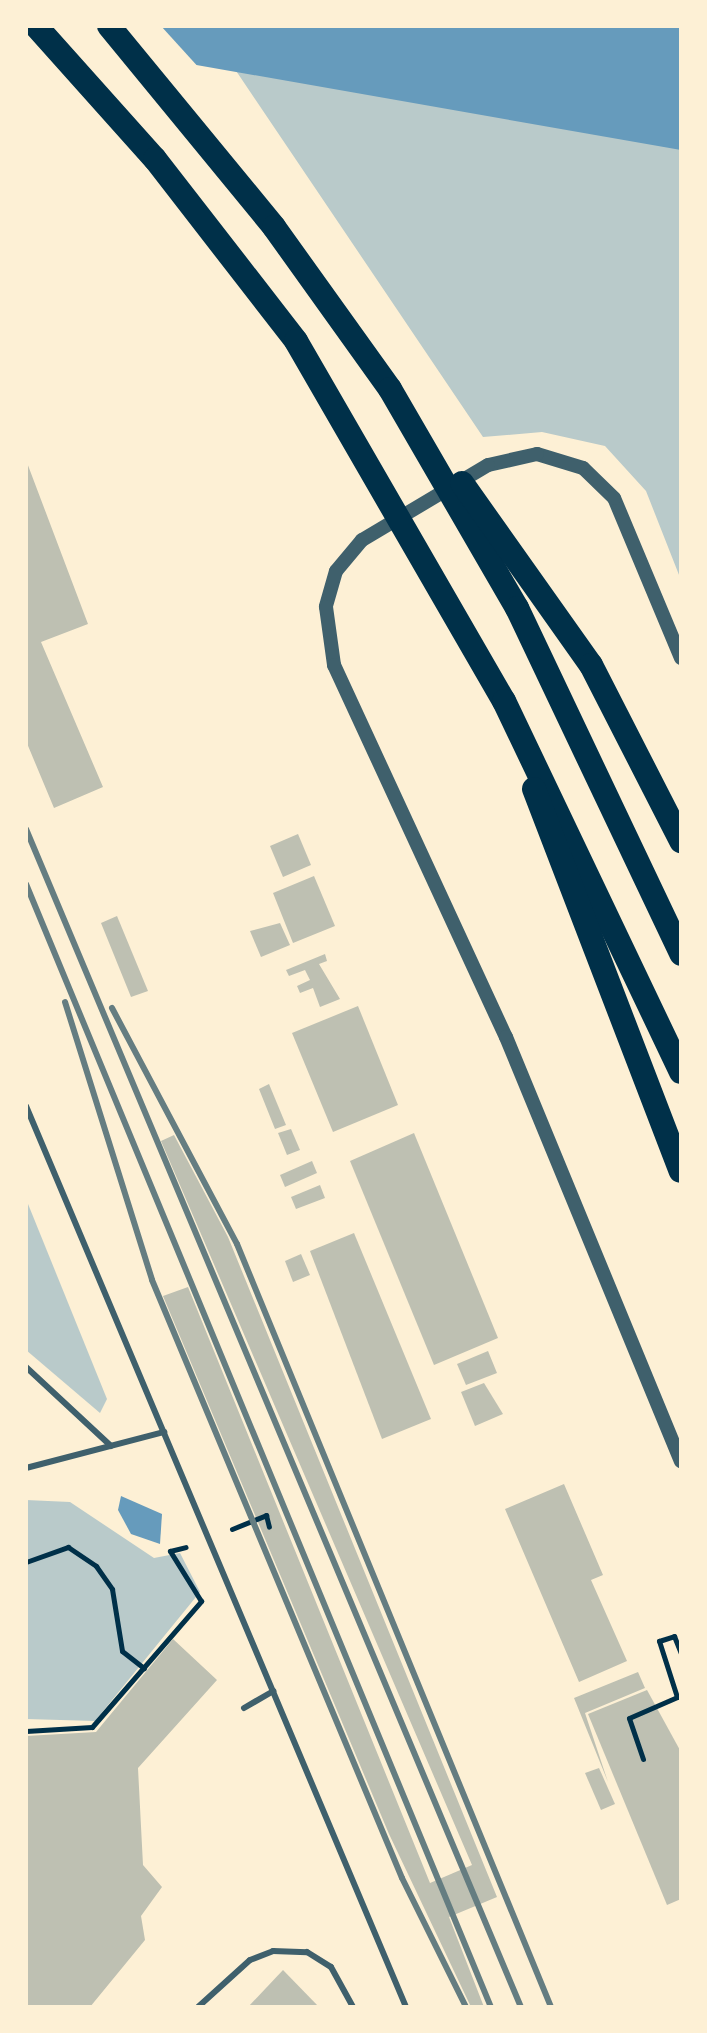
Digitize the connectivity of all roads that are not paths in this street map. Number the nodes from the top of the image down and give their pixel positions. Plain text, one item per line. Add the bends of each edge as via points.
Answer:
1 (36, 26) edge
2 (109, 26) edge
3 (390, 389) junction
4 (681, 658) edge
5 (504, 701) junction
6 (681, 841) edge
7 (681, 954) edge
8 (681, 1072) edge
9 (26, 1106) edge
10 (681, 1171) edge
11 (26, 1367) edge
12 (164, 1432) junction
13 (111, 1446) junction
14 (681, 1461) edge
15 (26, 1468) edge
16 (273, 1691) junction
17 (244, 1708) dead end
18 (198, 2007) edge
19 (353, 2007) edge
20 (406, 2007) edge

1 - 5 highway via 155,159 296,341
2 - 3 highway via 274,227
3 - 6 highway via 531,572 591,665
3 - 7 highway via 517,608
4 - 14 street via 614,498 583,468 537,454 488,465 362,540 336,571 326,607 334,665 506,1037
5 - 8 highway
5 - 10 highway
9 - 12 lane
11 - 13 lane
12 - 13 lane
12 - 16 lane
13 - 15 lane
16 - 17 lane
16 - 20 lane
18 - 19 lane via 250,1960 273,1951 307,1952 331,1967

